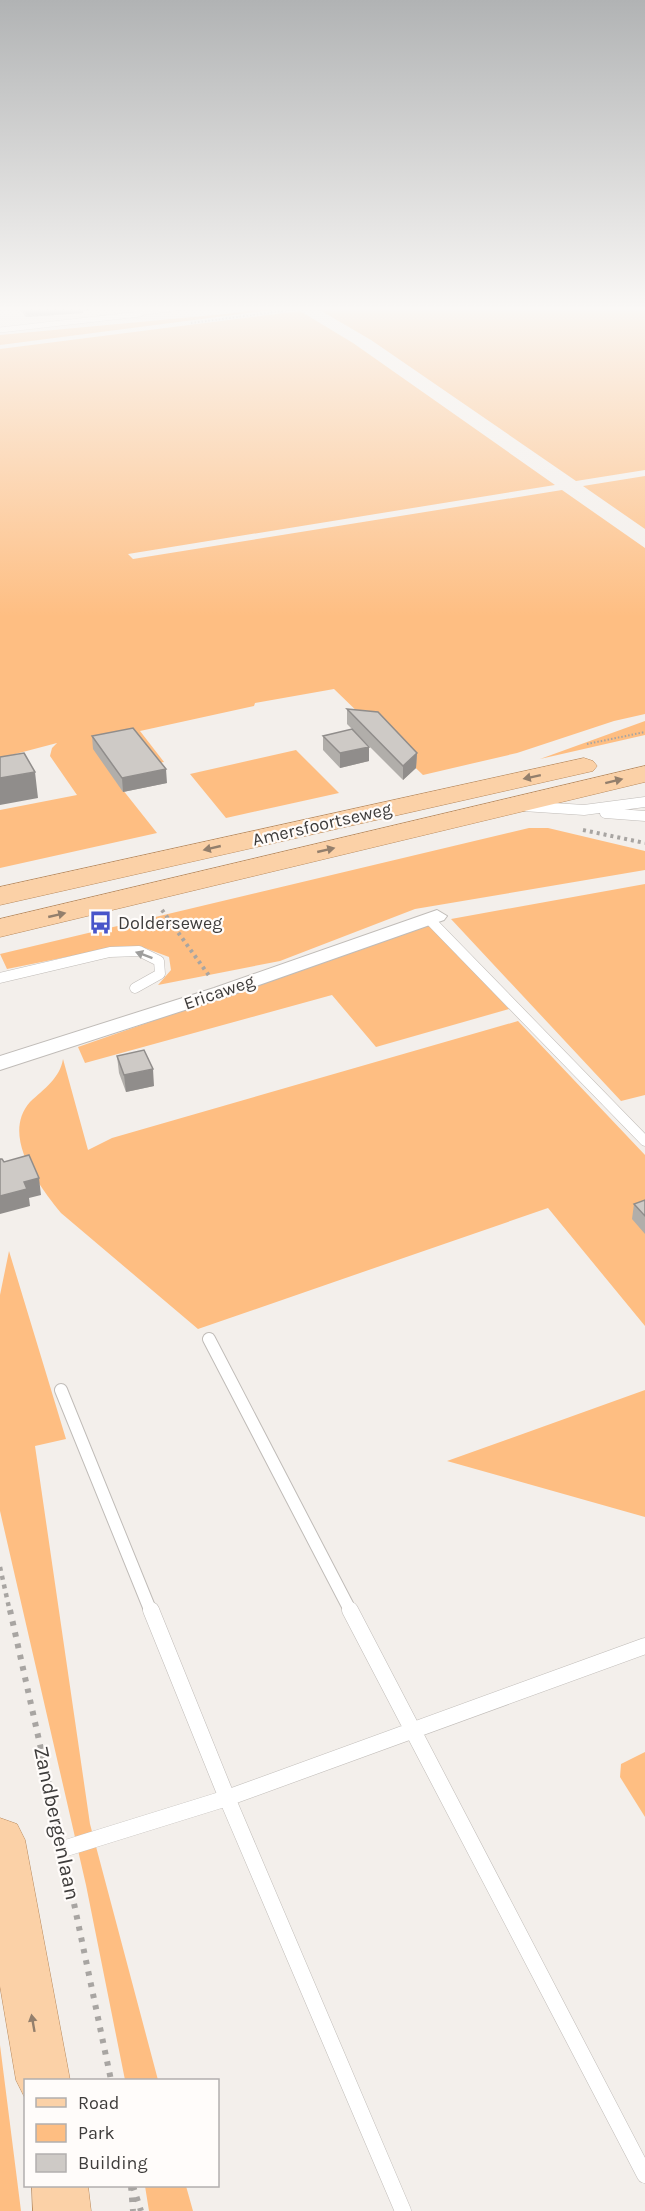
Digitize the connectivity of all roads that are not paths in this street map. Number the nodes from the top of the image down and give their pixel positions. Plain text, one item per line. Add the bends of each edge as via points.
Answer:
1 (645, 753) edge
2 (645, 774) edge
3 (645, 802) edge
4 (516, 805) junction
5 (590, 812) junction
6 (645, 816) edge
7 (0, 896) edge
8 (433, 918) joint
9 (0, 928) edge
10 (0, 978) edge
11 (135, 988) dead end
12 (0, 1063) edge
13 (645, 1141) edge
14 (209, 1339) dead end
15 (61, 1390) dead end
16 (645, 1646) edge
17 (414, 1731) junction
18 (226, 1798) junction
19 (0, 1840) edge
20 (63, 1849) road end
21 (43, 2079) edge
22 (645, 2175) edge
23 (60, 2187) edge
24 (62, 2211) edge
25 (403, 2211) edge

1 -> 7 main road, Amersfoortseweg
4 -> 2 main road, Amersfoortseweg
3 - 5 lane, Amersfoortseweg
4 - 5 lane, Amersfoortseweg
9 -> 4 main road, Amersfoortseweg
5 - 6 lane, Amersfoortseweg
8 - 12 street, Ericaweg
8 - 13 lane
11 -> 10 lane via 160,974 159,961 139,951 110,952
14 - 17 lane
15 - 18 lane
16 - 17 lane
17 - 18 lane
17 - 22 lane
18 - 20 lane
18 - 25 lane
21 -> 19 main road
23 - 24 main road

